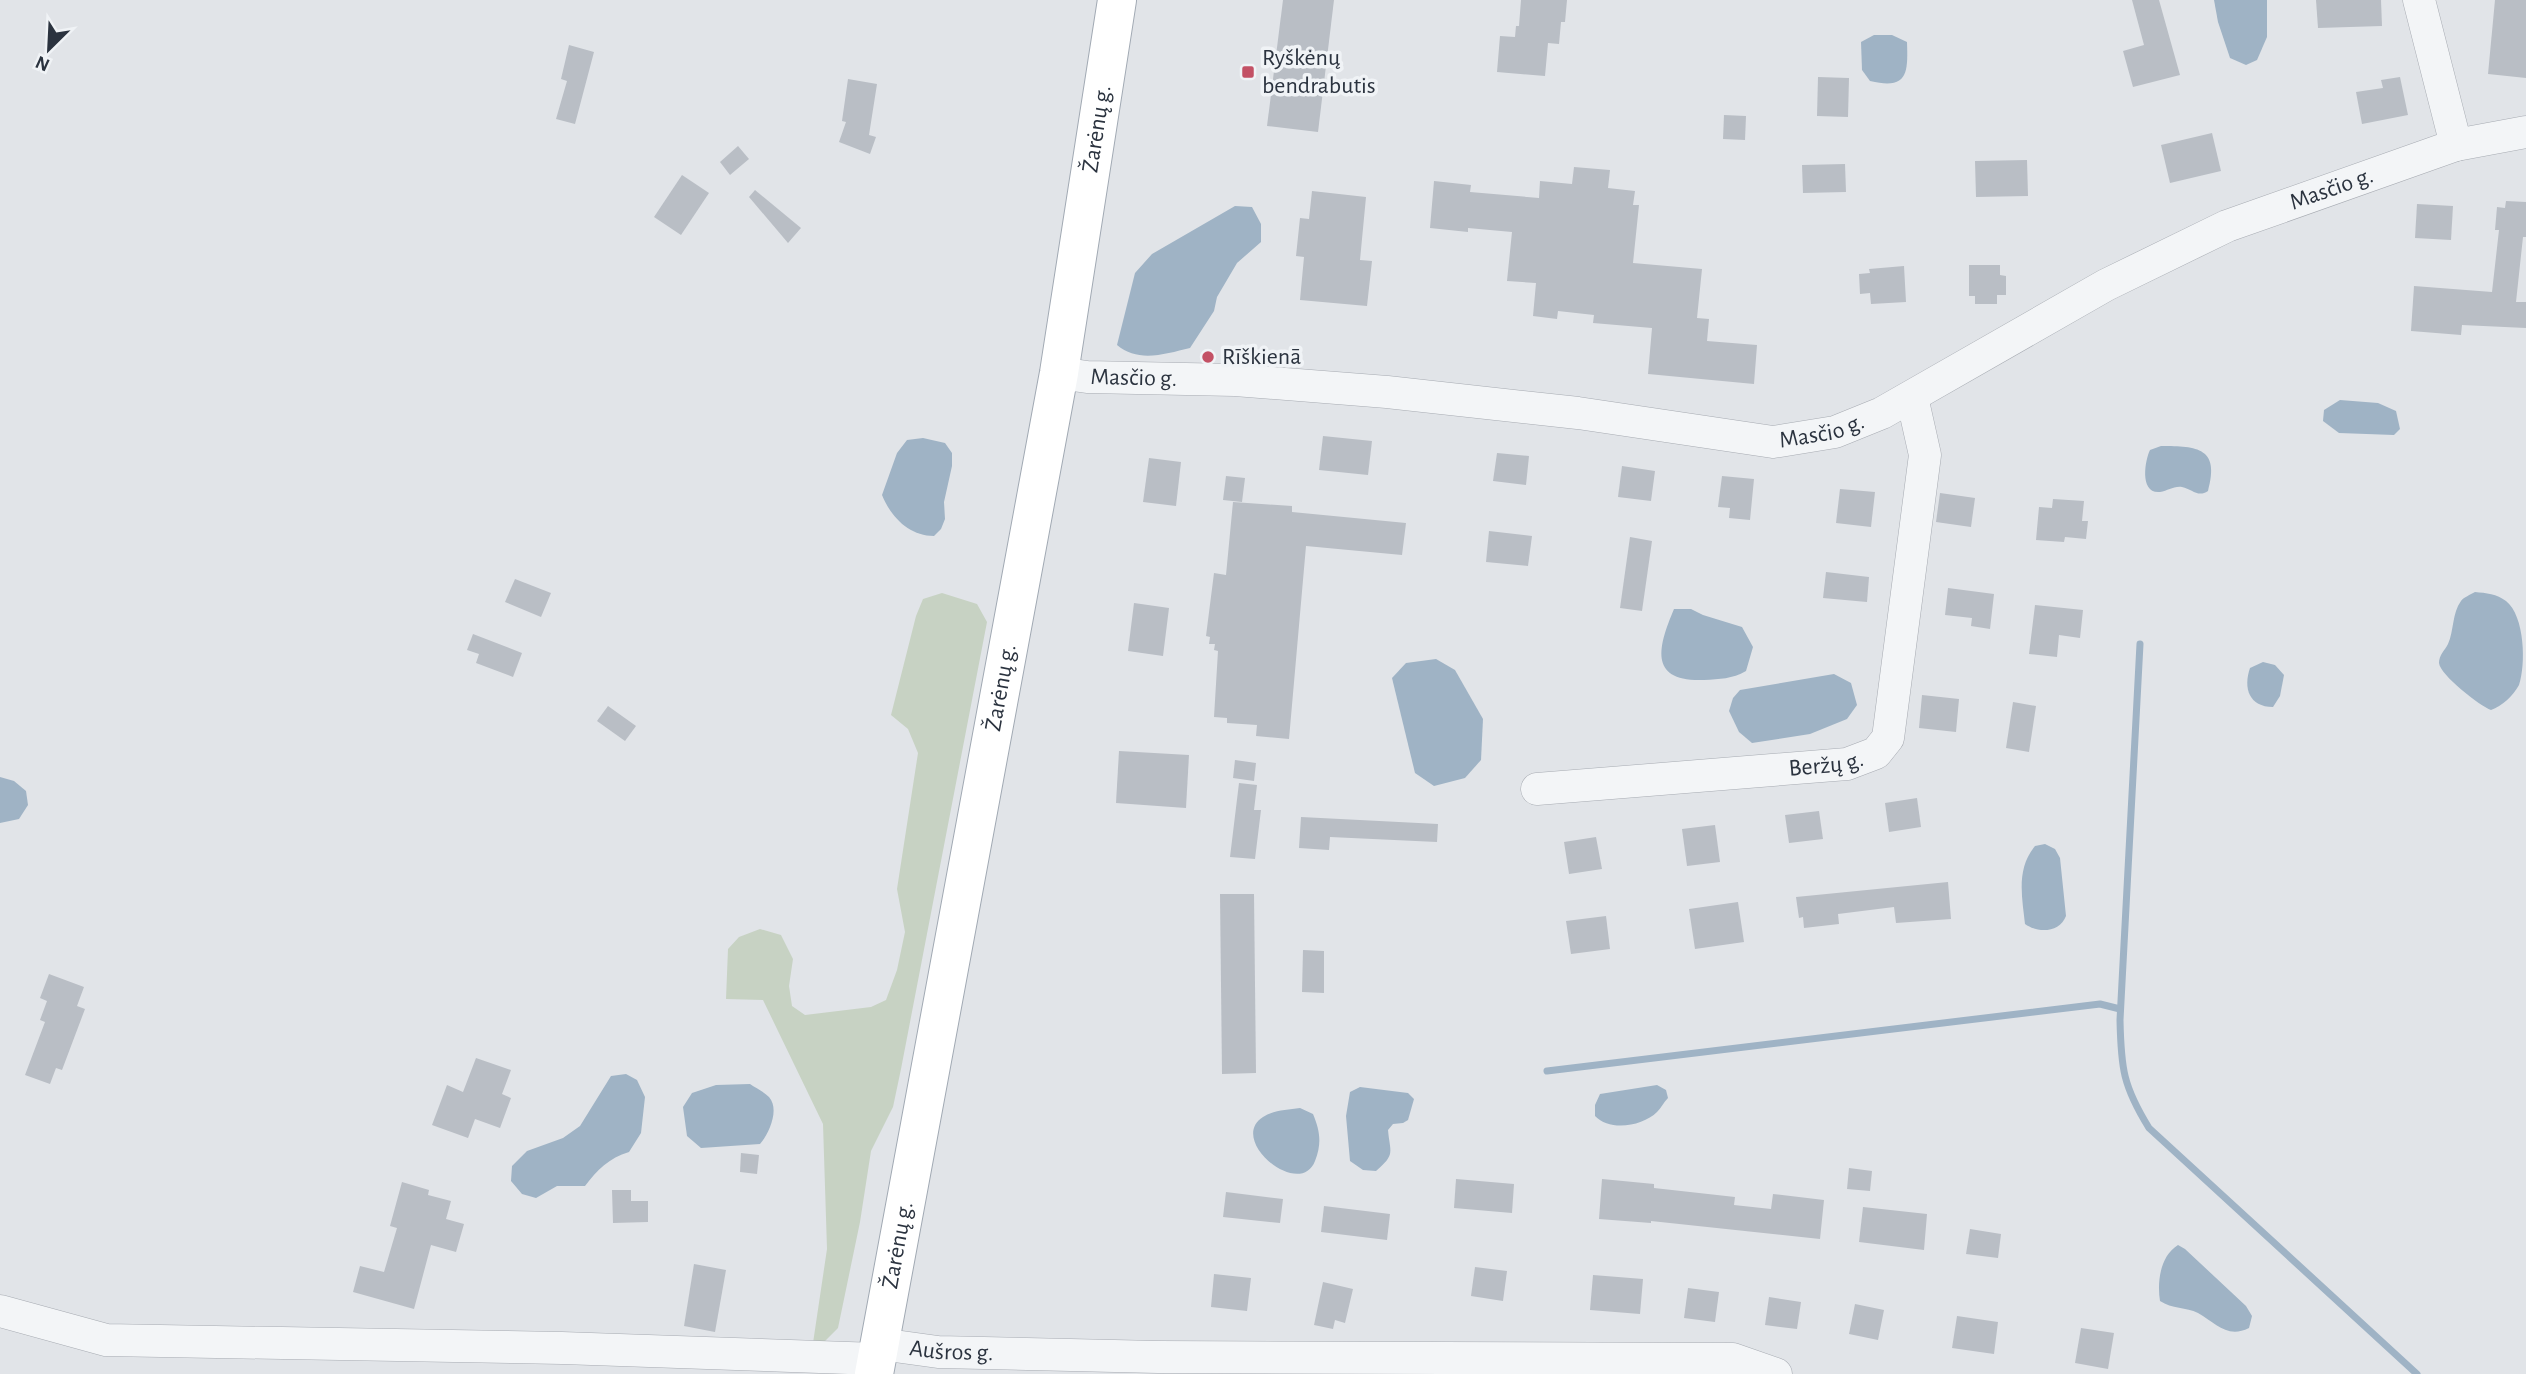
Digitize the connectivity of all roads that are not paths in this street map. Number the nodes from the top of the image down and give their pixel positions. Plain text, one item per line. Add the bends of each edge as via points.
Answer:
1 (1117, 0) edge
2 (2419, 0) edge
3 (2526, 132) edge
4 (2456, 145) junction
5 (1059, 373) junction
6 (1912, 397) junction
7 (1537, 789) dead end
8 (0, 1311) edge
9 (877, 1359) edge
10 (1167, 1366) edge
11 (1776, 1374) edge

1 - 5 main road, Žarėnų g.
2 - 4 street
3 - 4 street, Masčio g.
4 - 6 street, Masčio g. via 2227,226 2106,285
5 - 6 street, Masčio g. via 1387,392 1773,442 1835,432
5 - 9 main road, Žarėnų g.
6 - 7 street, Beržų g. via 1925,455 1888,738 1877,753 1847,764
8 - 9 street, Aušros g. via 106,1340
9 - 10 street, Aušros g. via 938,1352
10 - 11 street, Aušros g. via 1733,1359

